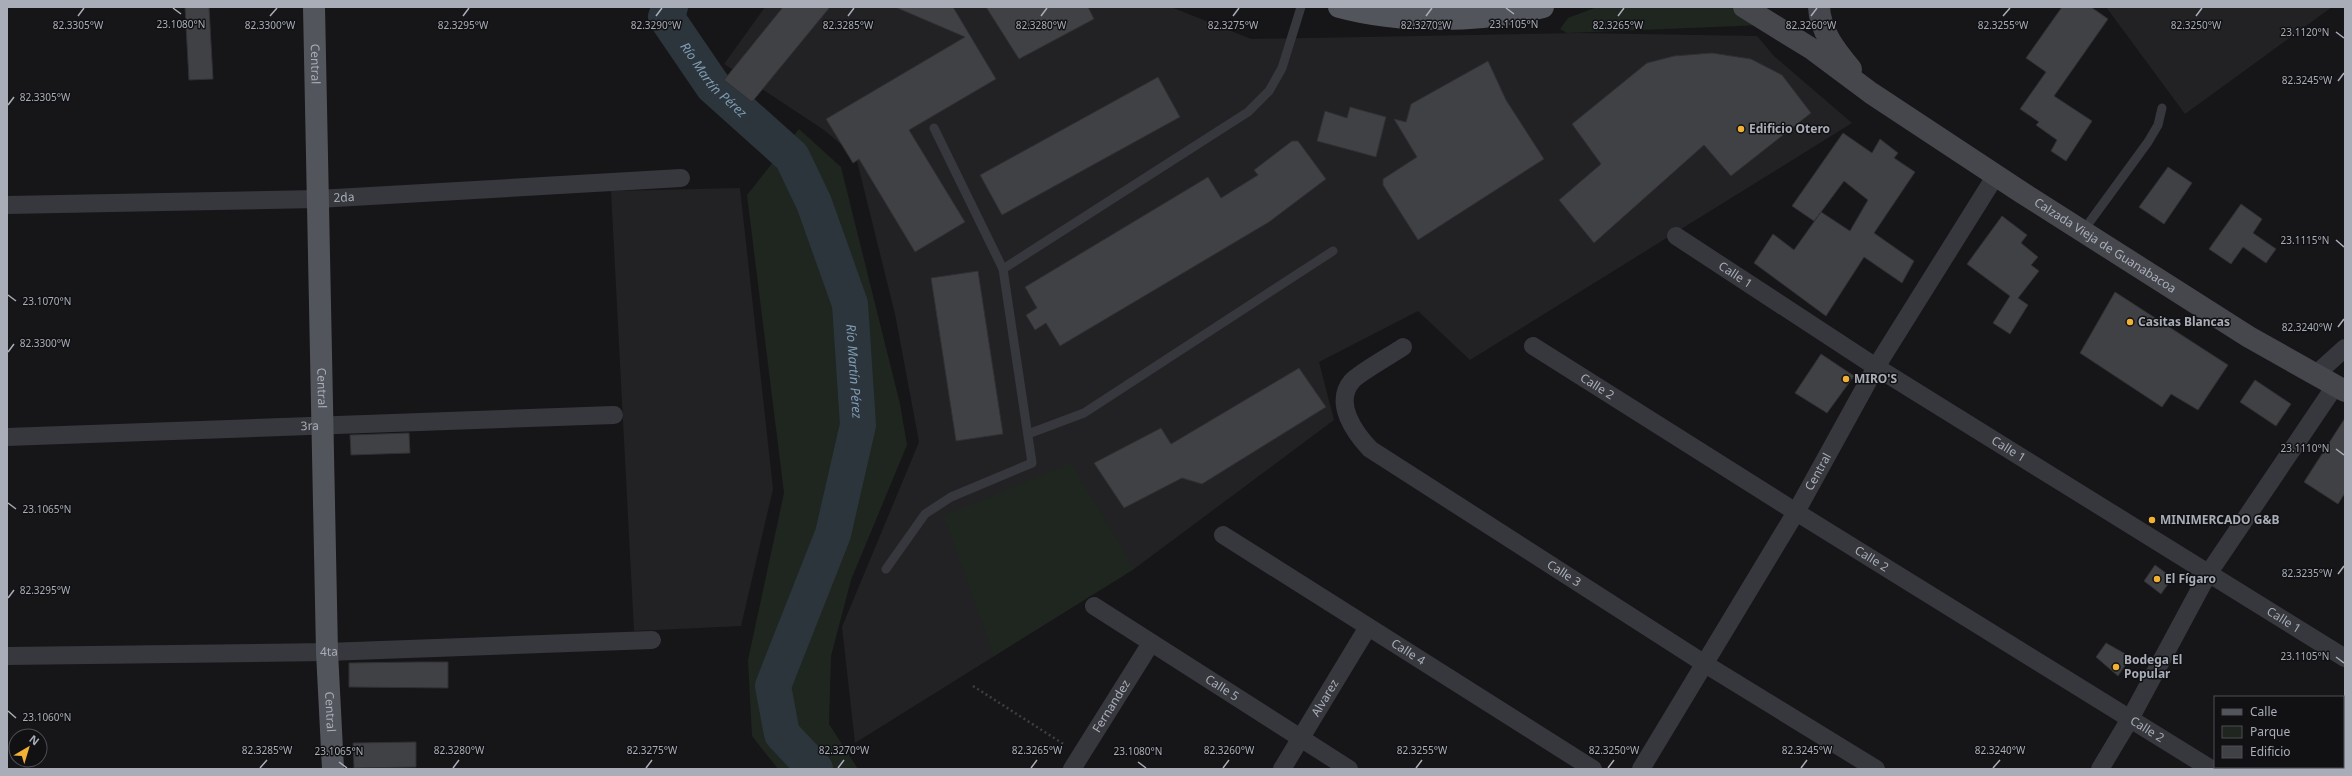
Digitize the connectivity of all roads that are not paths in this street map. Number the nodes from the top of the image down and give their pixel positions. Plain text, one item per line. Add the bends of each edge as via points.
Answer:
1 (314, 7) edge
2 (1302, 7) edge
3 (1339, 7) edge
4 (1544, 7) edge
5 (1744, 7) edge
6 (1819, 7) edge
7 (1871, 92) junction
8 (2162, 108) dead end
9 (934, 128) dead end
10 (1996, 175) junction
11 (680, 178) dead end
12 (318, 199) junction
13 (7, 205) edge
14 (2084, 231) junction
15 (1676, 236) dead end
16 (1333, 251) dead end
17 (1003, 270) junction
18 (1533, 346) dead end
19 (1404, 347) dead end
20 (2345, 348) edge
21 (1876, 366) junction
22 (2315, 375) junction
23 (2340, 389) edge
24 (614, 415) dead end
25 (324, 424) junction
26 (1028, 434) junction
27 (7, 437) edge
28 (1796, 512) junction
29 (1223, 535) dead end
30 (886, 569) dead end
31 (2208, 574) junction
32 (1094, 606) dead end
33 (1368, 627) junction
34 (652, 640) dead end
35 (1151, 643) junction
36 (327, 652) junction
37 (7, 656) edge
38 (2345, 658) edge
39 (1705, 664) junction
40 (2130, 719) junction
41 (1301, 739) junction
42 (1076, 762) edge
43 (333, 769) edge
44 (1282, 769) edge
45 (1349, 769) edge
46 (1593, 769) edge
47 (1641, 769) edge
48 (1876, 769) edge
49 (2100, 769) edge
50 (2211, 769) edge

1 - 12 main road, Central
2 - 17 lane via 1282,68 1269,91 1248,112
3 - 4 main road via 1388,15 1439,19 1514,14
5 - 7 main road via 1812,48
6 - 7 main road via 1820,18 1828,36 1845,62
7 - 10 main road, Calzada Vieja de Guanabacoa
8 - 14 lane via 2158,125 2148,142
9 - 17 lane
10 - 14 main road, Calzada Vieja de Guanabacoa
10 - 21 street, Central
11 - 12 street, 2da
12 - 13 street, 2da
12 - 25 main road, Central
14 - 22 main road, Calzada Vieja de Guanabacoa via 2249,337
15 - 21 street, Calle 1
16 - 26 lane via 1084,413
17 - 26 lane
18 - 28 street, Calle 2
19 - 39 street, Calle 3 via 1352,380 1347,392 1347,415 1356,434 1370,449
20 - 22 street
21 - 28 street, Central
21 - 31 street, Calle 1
22 - 23 main road, Calzada Vieja de Guanabacoa
23 - 31 street
24 - 25 street, 3ra
25 - 27 street, 3ra
25 - 36 main road, Central
26 - 30 lane via 1032,463 951,497 925,514
28 - 39 street, Central
28 - 40 street, Calle 2
29 - 33 street, Calle 4
31 - 38 street, Calle 1
31 - 40 street
32 - 35 street, Calle 5
33 - 41 street, Alvarez
33 - 46 street, Calle 4
34 - 36 street, 4ta
35 - 41 street, Calle 5
35 - 42 street, Fernandez
36 - 37 street, 4ta
36 - 43 main road, Central
39 - 47 street, Central
39 - 48 street, Calle 3
40 - 49 street
40 - 50 street, Calle 2
41 - 44 street, Alvarez
41 - 45 street, Calle 5

